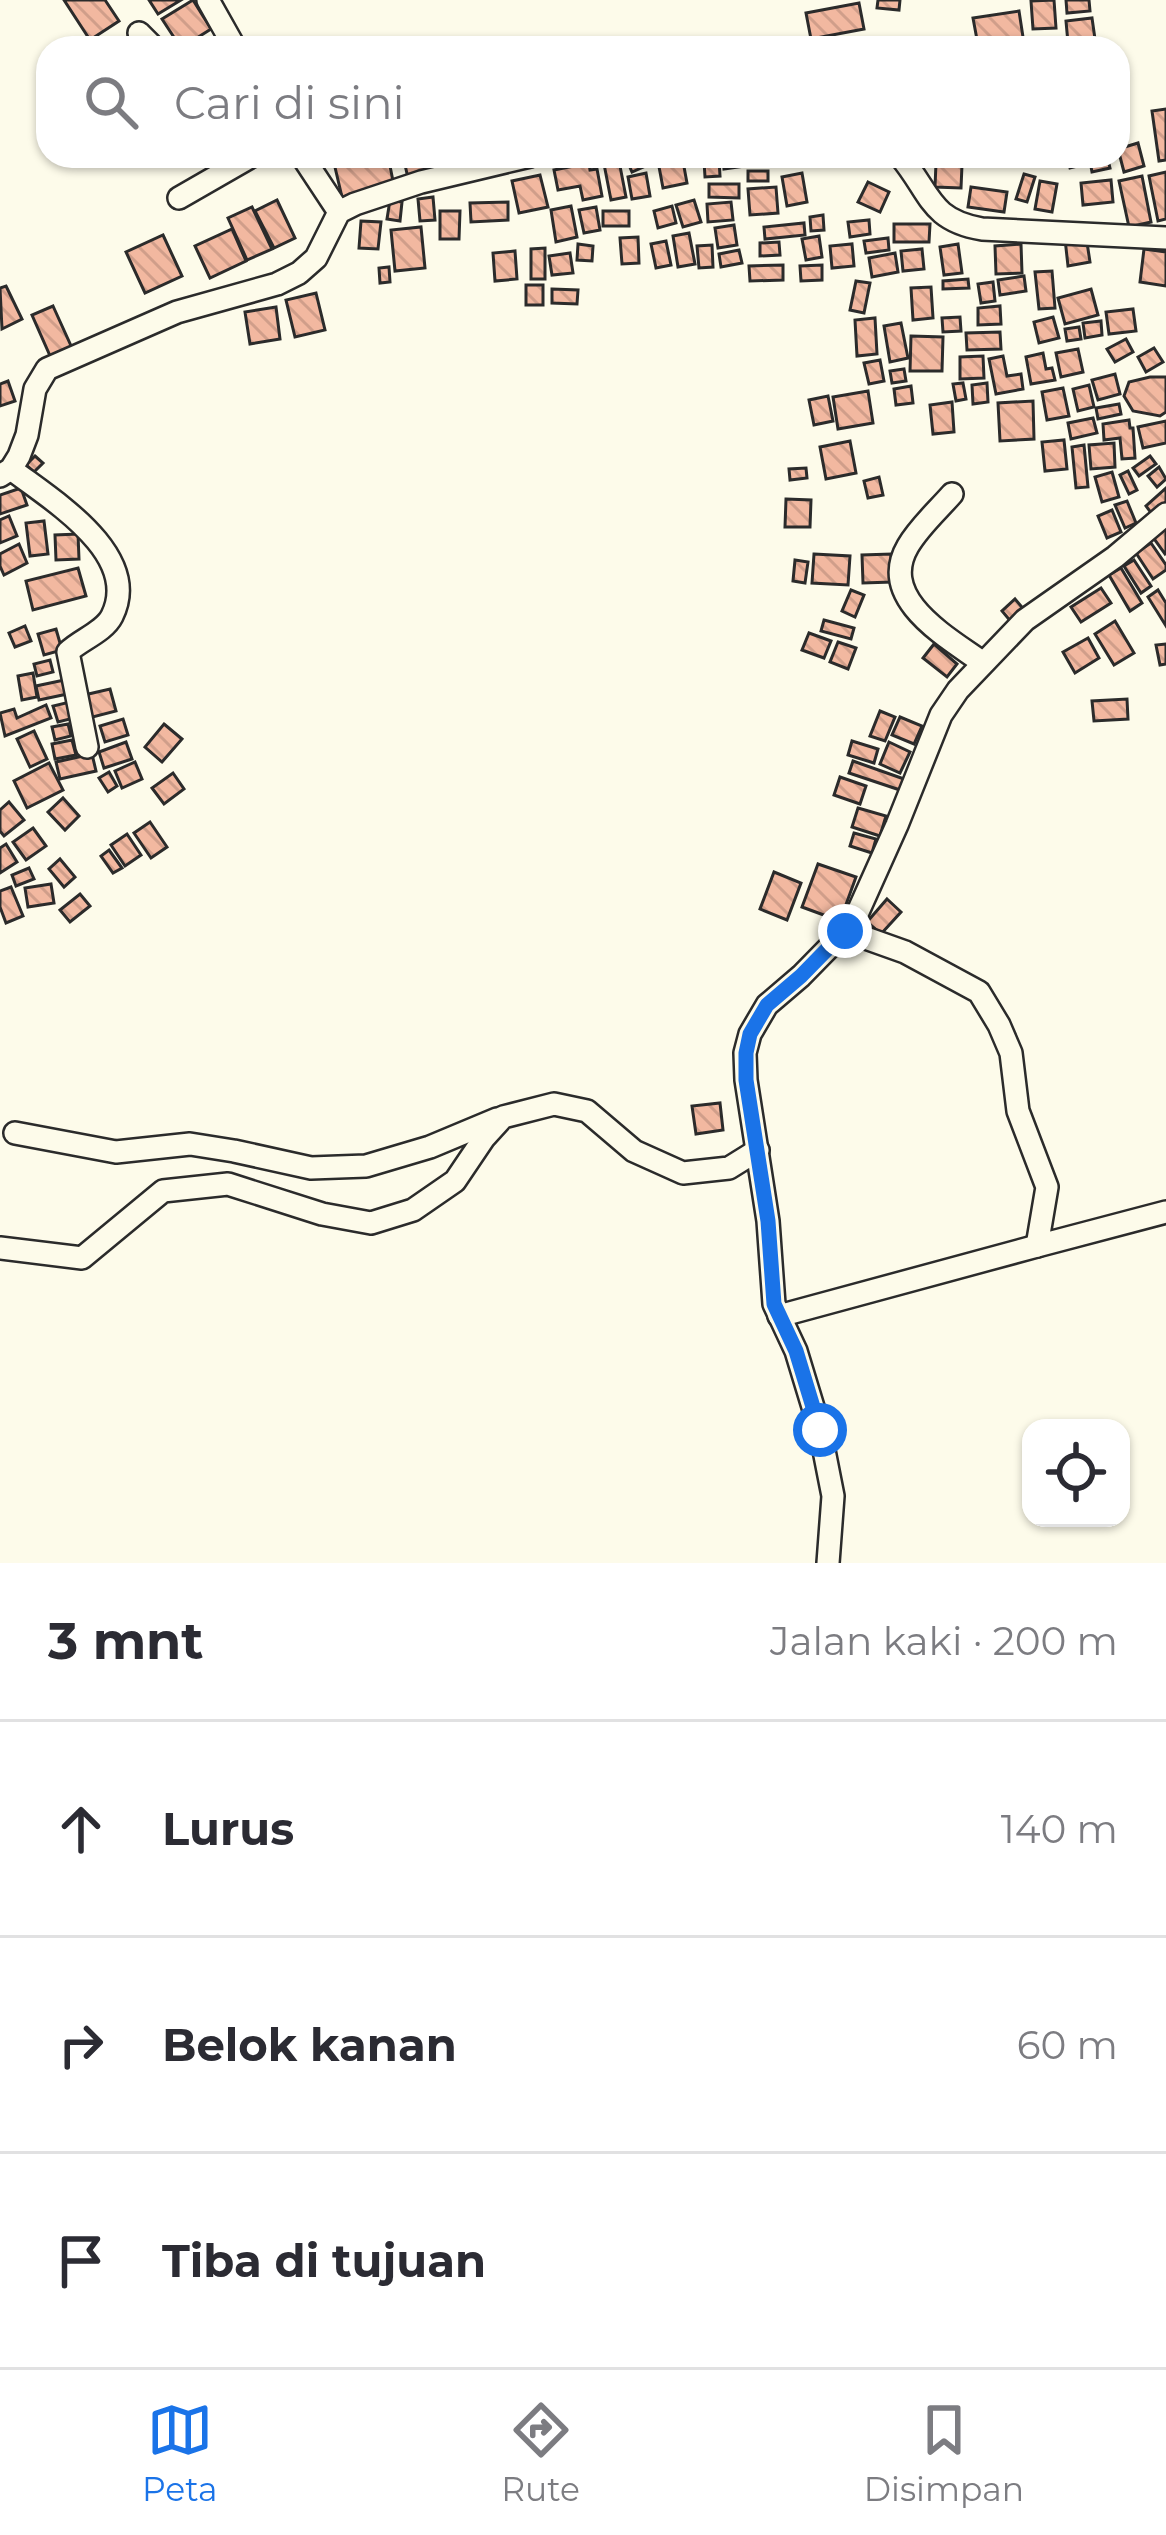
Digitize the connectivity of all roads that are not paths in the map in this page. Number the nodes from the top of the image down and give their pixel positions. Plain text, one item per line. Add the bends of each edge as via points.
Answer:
1 (208, 0) edge
2 (228, 36) edge
3 (231, 168) edge
4 (310, 168) edge
5 (480, 168) edge
6 (908, 168) edge
7 (179, 198) dead end
8 (339, 212) junction
9 (1166, 238) edge
10 (5, 472) edge
11 (952, 494) dead end
12 (1166, 514) edge
13 (983, 663) junction
14 (87, 746) dead end
15 (845, 931) junction
16 (503, 1117) junction
17 (15, 1133) dead end
18 (758, 1150) junction
19 (1166, 1212) edge
20 (1037, 1246) junction
21 (0, 1248) edge
22 (779, 1316) junction
23 (828, 1563) edge

1 - 2 street
3 - 7 street
4 - 8 street
5 - 8 street
6 - 9 street via 957,225
8 - 10 street via 299,273 177,312 47,369 27,435
10 - 14 street via 92,532 112,564 112,616 68,652
11 - 13 street via 907,548 899,583 925,620
12 - 13 street via 1025,620
13 - 15 street via 941,715
15 - 18 street via 767,1005 750,1034 746,1080
15 - 20 street via 980,992 1011,1053 1018,1111 1047,1187
16 - 17 street via 366,1166 311,1168 190,1144 116,1152
16 - 18 street via 554,1104 586,1111 634,1151 683,1174 729,1168
16 - 21 street via 455,1181 413,1210 371,1223 228,1184 163,1191 82,1258
18 - 22 street
19 - 20 street
20 - 22 street
22 - 23 street via 820,1430 833,1496

